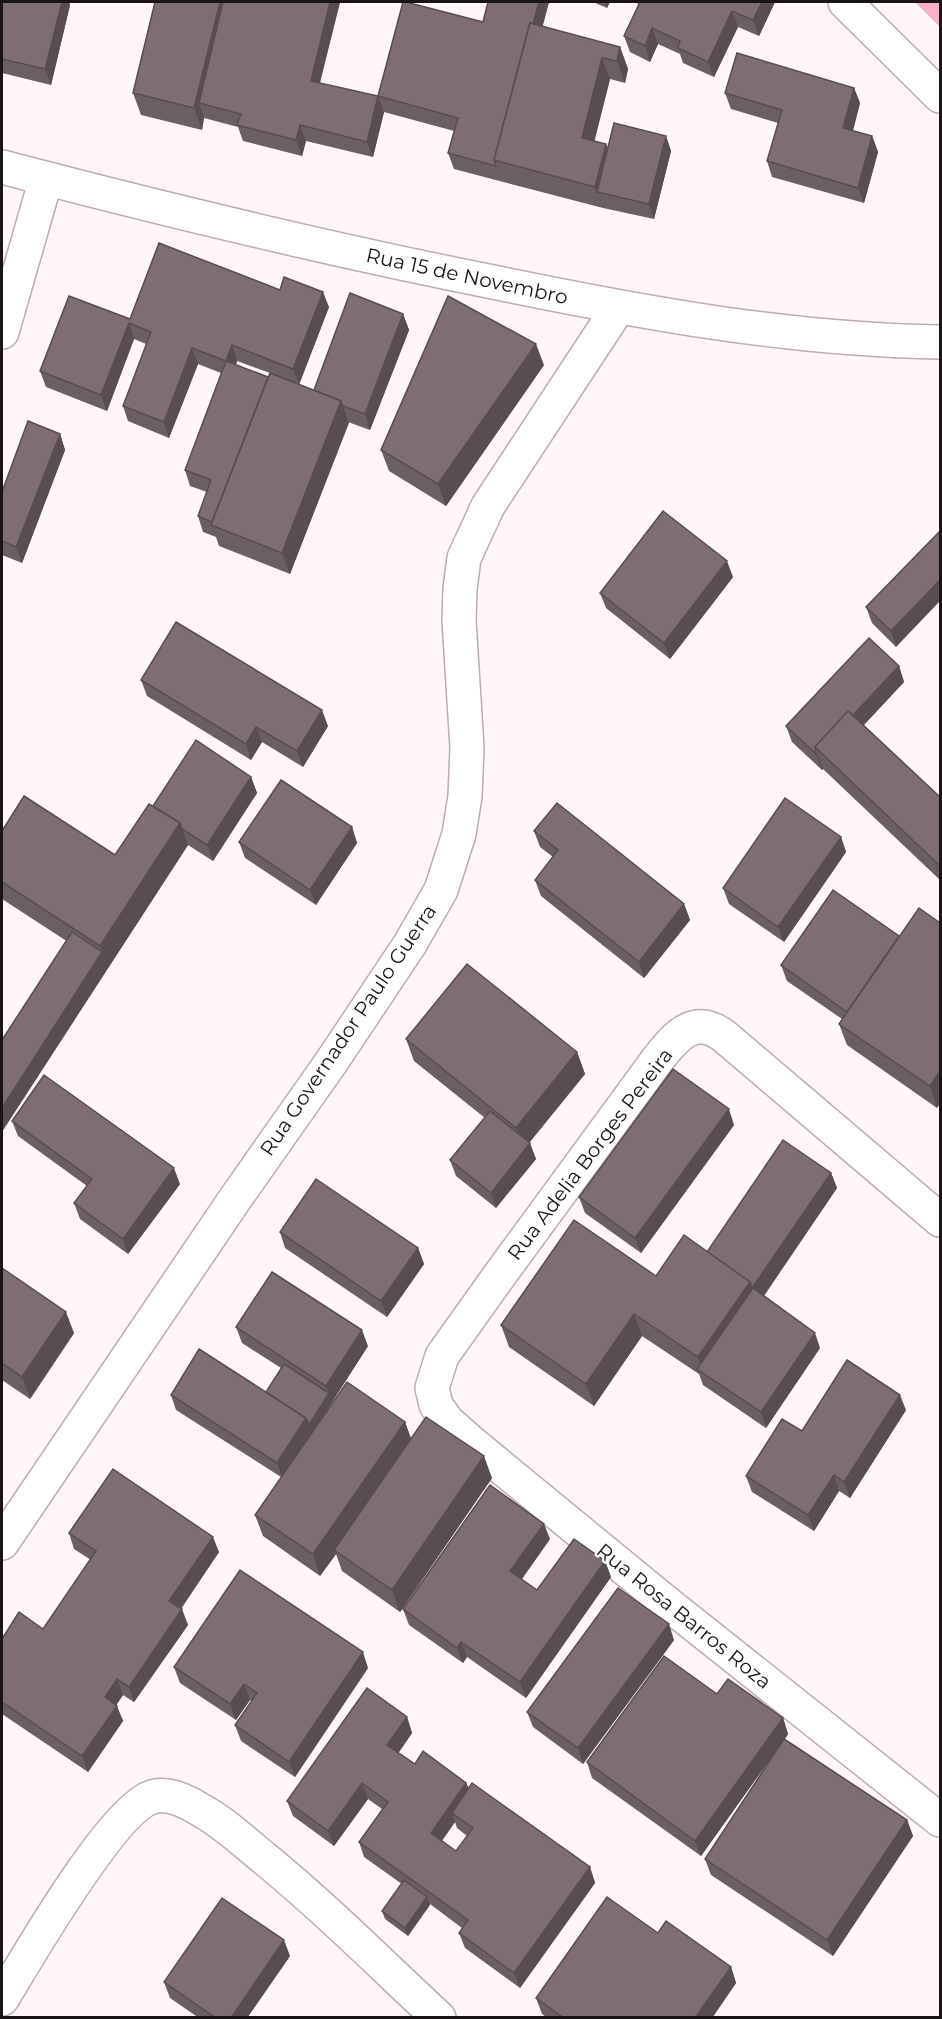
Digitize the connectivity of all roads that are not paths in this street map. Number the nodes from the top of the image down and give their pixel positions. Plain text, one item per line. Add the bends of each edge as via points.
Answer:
1 (845, 2) edge
2 (940, 96) edge
3 (2, 167) edge
4 (46, 178) junction
5 (618, 308) junction
6 (2, 332) edge
7 (940, 342) edge
8 (940, 1220) edge
9 (436, 1405) joint
10 (2, 1543) edge
11 (940, 1820) edge
12 (2, 1999) edge
13 (439, 2018) edge

1 - 2 street
3 - 4 street, Rua 15 de Novembro
4 - 5 street, Rua 15 de Novembro via 390,261
4 - 6 street
5 - 7 street, Rua 15 de Novembro via 750,328 885,341
5 - 10 street, Rua Governador Paulo Guerra via 488,506 464,558 459,620 467,748 465,796 459,834 441,890 332,1061
8 - 9 street, Rua Adelia Borges Pereira via 732,1042 716,1030 691,1028 658,1059 442,1356 432,1388
9 - 11 street, Rua Rosa Barros Roza via 473,1444
12 - 13 street via 83,1871 116,1827 137,1806 160,1795 199,1809 226,1827 288,1878

